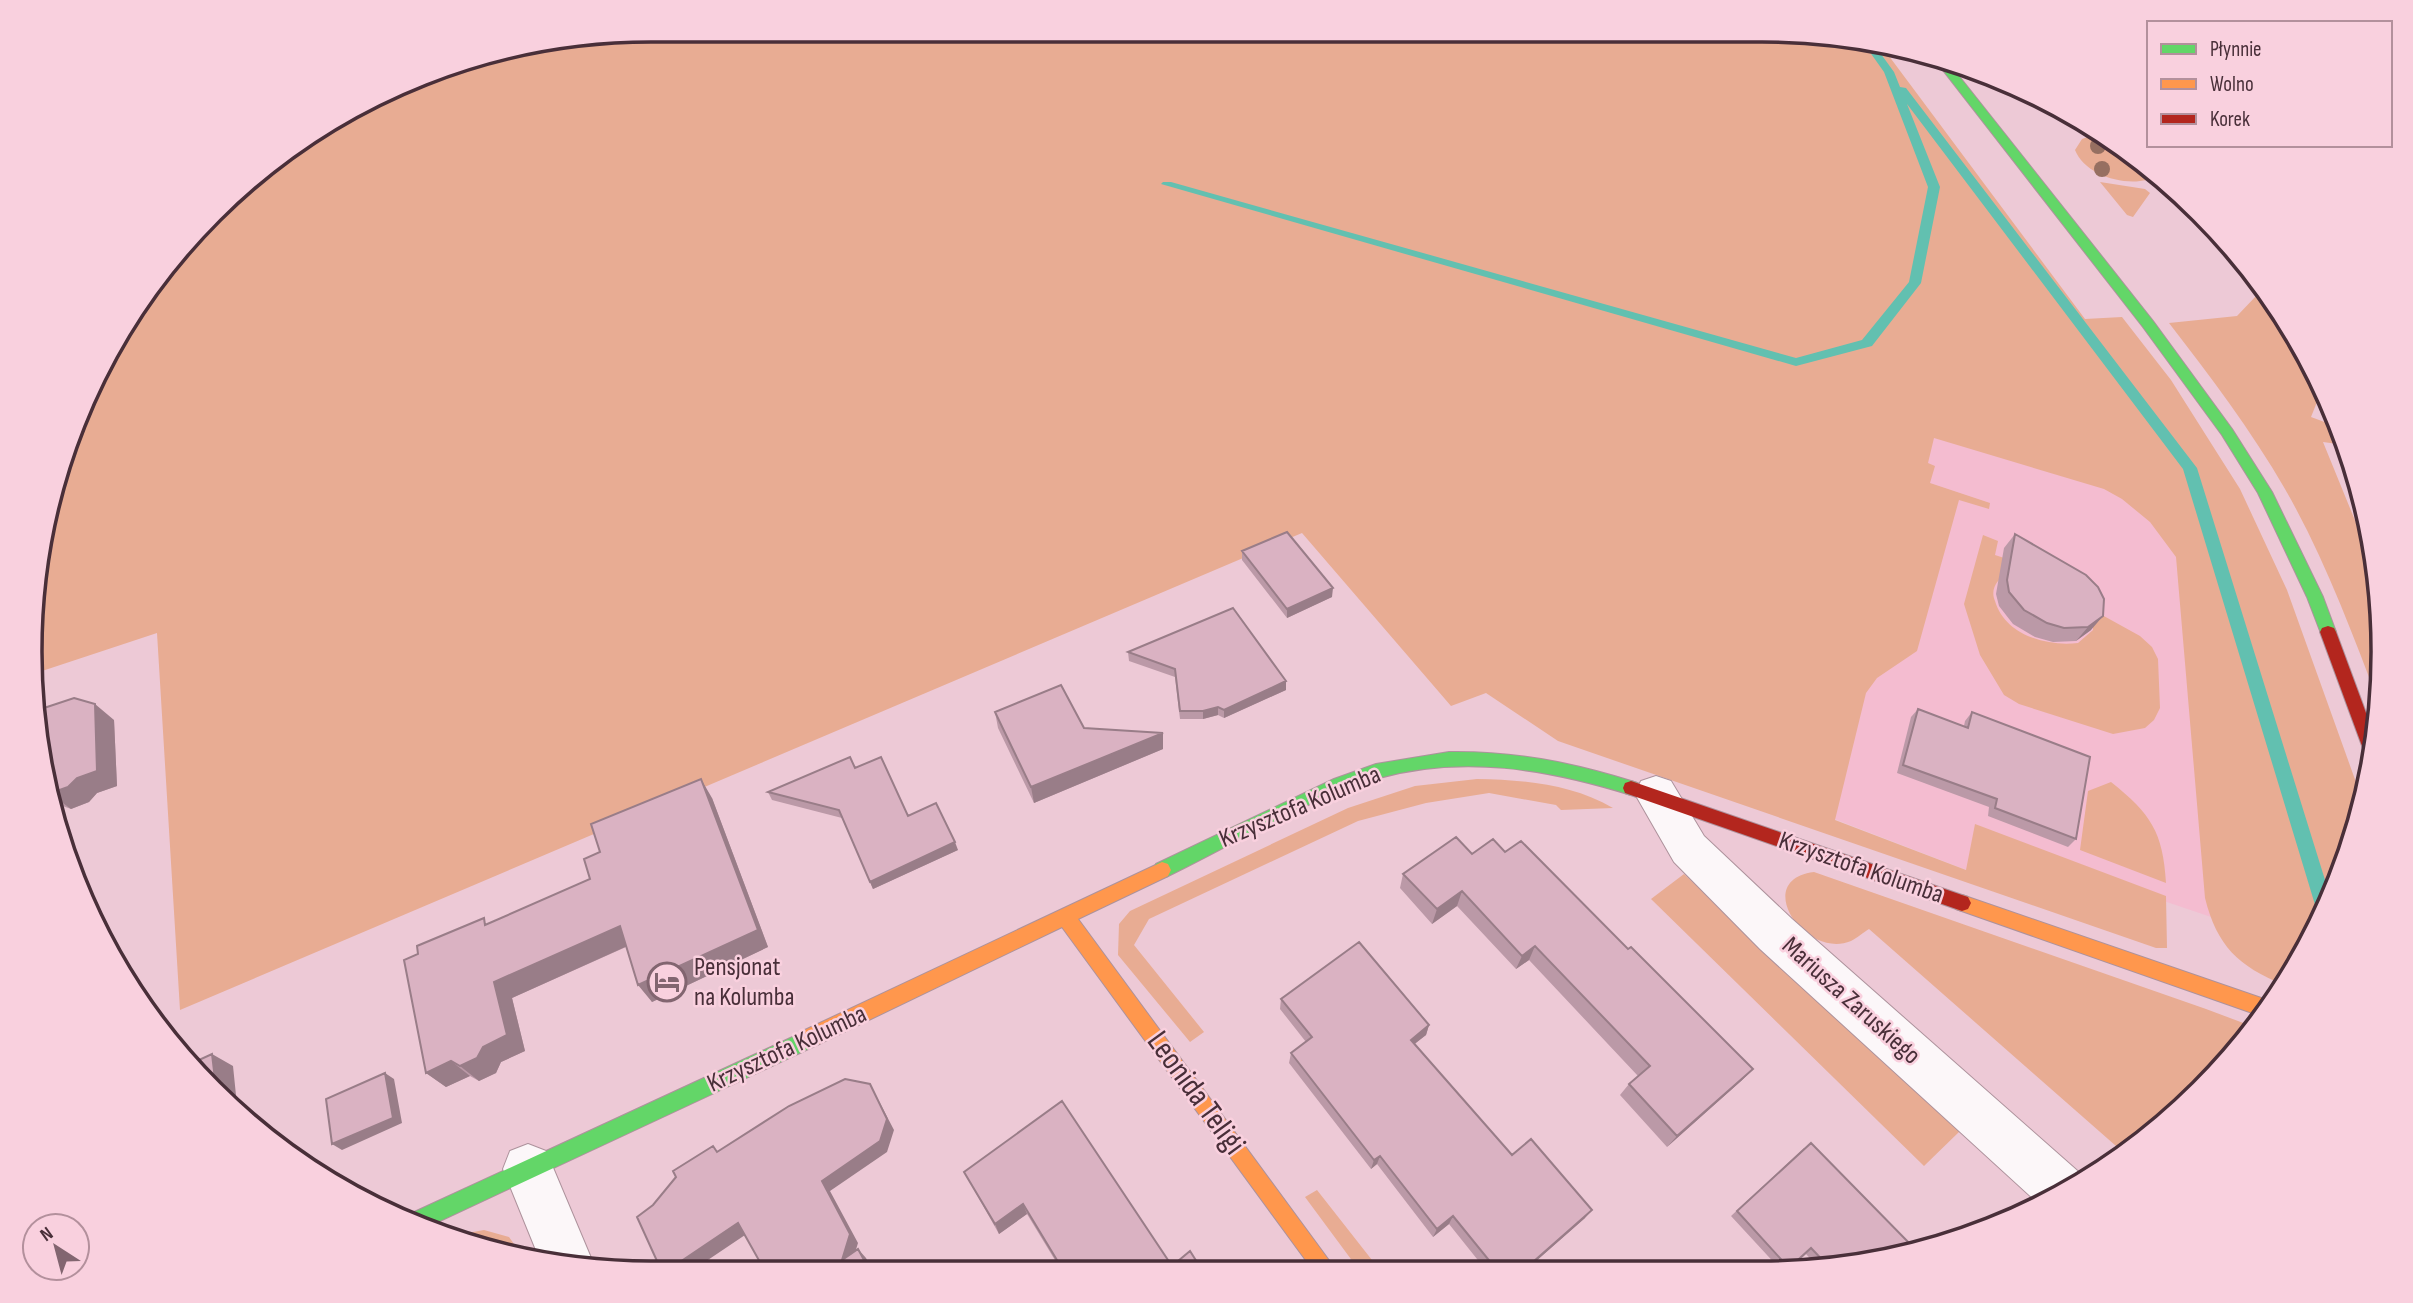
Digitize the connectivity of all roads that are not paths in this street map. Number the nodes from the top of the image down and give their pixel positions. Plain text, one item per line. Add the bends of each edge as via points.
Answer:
1 (1950, 72) edge
2 (2366, 734) edge
3 (1656, 794) junction
4 (1065, 916) junction
5 (2257, 1006) edge
6 (528, 1169) junction
7 (2055, 1185) edge
8 (426, 1218) edge
9 (564, 1254) edge
10 (1319, 1261) edge

1 - 2 street via 2148,324 2265,492 2315,597
3 - 4 street, Krzysztofa Kolumba via 1543,762 1466,756 1422,760 1340,784
3 - 5 street, Krzysztofa Kolumba
3 - 7 street, Mariusza Zaruskiego via 1689,849 1776,934
4 - 6 street, Krzysztofa Kolumba
4 - 10 street, Leonida Teligi
6 - 8 street, Krzysztofa Kolumba
6 - 9 street

